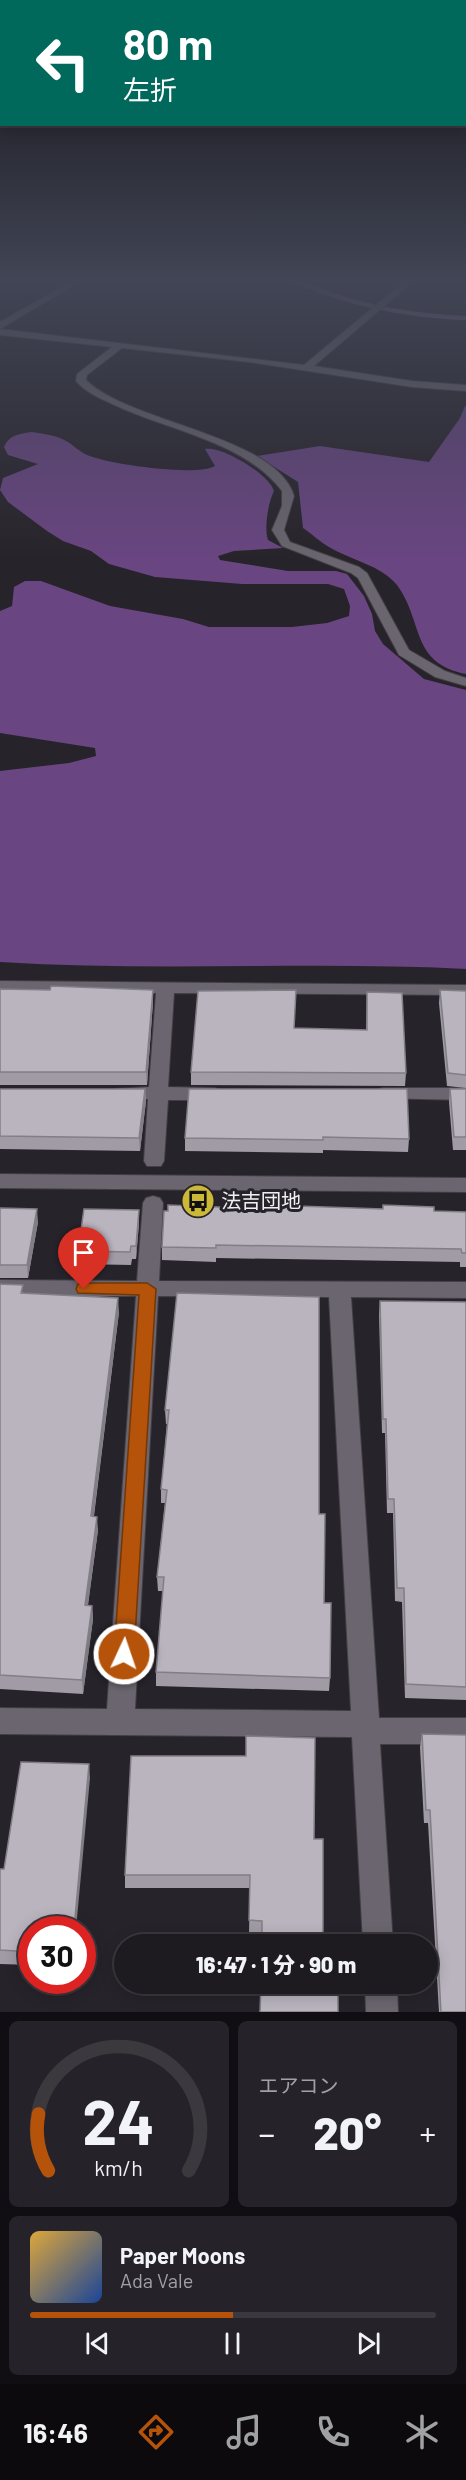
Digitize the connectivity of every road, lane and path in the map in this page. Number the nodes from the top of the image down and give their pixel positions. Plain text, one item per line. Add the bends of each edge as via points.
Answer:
1 (82, 374) edge
2 (345, 374) edge
3 (466, 388) edge
4 (466, 682) edge
5 (0, 986) edge
6 (165, 987) junction
7 (466, 990) edge
8 (101, 1093) edge
9 (158, 1094) junction
10 (229, 1094) edge
11 (359, 1094) edge
12 (466, 1094) edge
13 (154, 1161) dead end
14 (0, 1181) edge
15 (466, 1185) edge
16 (153, 1203) dead end
17 (0, 1288) edge
18 (147, 1289) junction
19 (340, 1290) junction
20 (466, 1290) edge
21 (0, 1721) edge
22 (120, 1722) junction
23 (364, 1727) junction
24 (466, 1731) edge
25 (377, 1934) edge
26 (381, 1994) edge
27 (382, 2012) edge

1 - 4 street via 81,381 87,387 143,414 190,430 262,467 279,480 289,502 278,530 286,544 355,570 369,586 404,652 440,674
2 - 3 street
5 - 6 street
6 - 7 street
6 - 9 street
8 - 9 street
9 - 10 street
9 - 13 street
11 - 12 street
14 - 15 street
16 - 18 street
17 - 18 street
18 - 19 street
18 - 22 street
19 - 20 street
19 - 23 street
21 - 22 street
22 - 23 street
23 - 24 street
23 - 25 street
26 - 27 street

